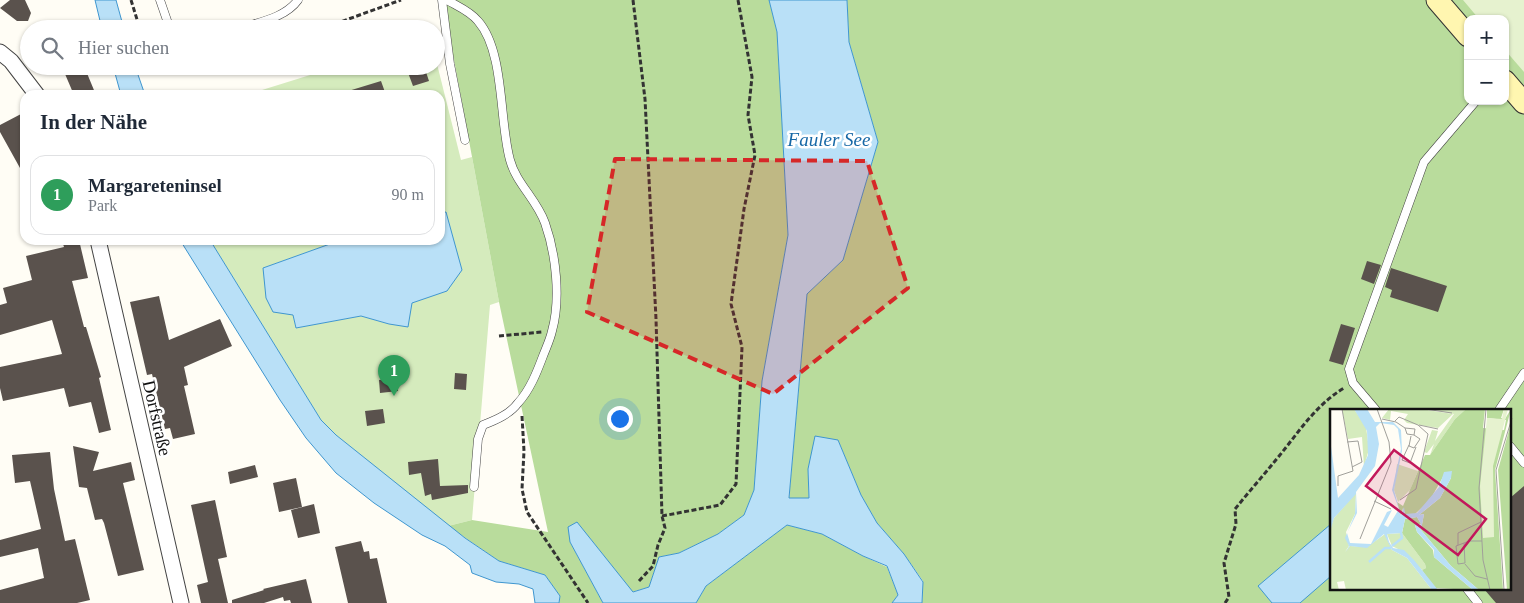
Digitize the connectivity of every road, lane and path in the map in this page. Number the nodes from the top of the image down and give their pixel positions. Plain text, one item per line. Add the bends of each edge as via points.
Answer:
1 (131, 0) edge
2 (160, 0) edge
3 (298, 0) edge
4 (401, 0) edge
5 (442, 0) edge
6 (446, 0) edge
7 (633, 0) edge
8 (738, 0) edge
9 (1437, 0) edge
10 (137, 20) edge
11 (167, 20) edge
12 (265, 20) edge
13 (346, 20) edge
14 (444, 20) edge
15 (445, 24) edge
16 (1464, 31) edge
17 (0, 52) edge
18 (20, 73) edge
19 (21, 75) edge
20 (1509, 86) edge
21 (32, 90) edge
22 (1524, 103) edge
23 (1473, 105) edge
24 (465, 140) dead end
25 (99, 245) edge
26 (552, 331) junction
27 (499, 336) dead end
28 (1524, 373) edge
29 (1353, 383) junction
30 (521, 400) junction
31 (1375, 409) edge
32 (1500, 409) edge
33 (1512, 448) edge
34 (1524, 463) edge
35 (474, 487) dead end
36 (662, 516) junction
37 (639, 581) dead end
38 (1468, 590) edge
39 (181, 603) edge
40 (588, 603) edge
41 (1225, 603) edge
42 (1478, 603) edge

1 - 10 path
2 - 11 lane
3 - 12 lane via 290,9
4 - 13 path
5 - 14 lane
6 - 26 lane via 479,21 489,39 498,75 510,161 544,221 551,244 556,282
7 - 36 path via 645,99
8 - 36 path via 752,78 748,115 755,155 731,304 742,347 736,484 720,504
9 - 16 street
15 - 24 lane
17 - 18 street
19 - 21 street
20 - 22 street
23 - 29 lane via 1424,162 1349,369
25 - 39 street, Dorfstraße
26 - 27 path
26 - 30 lane via 537,373
28 - 32 lane
29 - 31 lane
29 - 41 path via 1329,397 1235,509 1236,524 1224,564 1228,597
30 - 35 lane via 501,417 483,425 478,439
30 - 40 path via 522,489 527,512
33 - 34 lane
36 - 37 path via 665,528 653,566
38 - 42 lane

